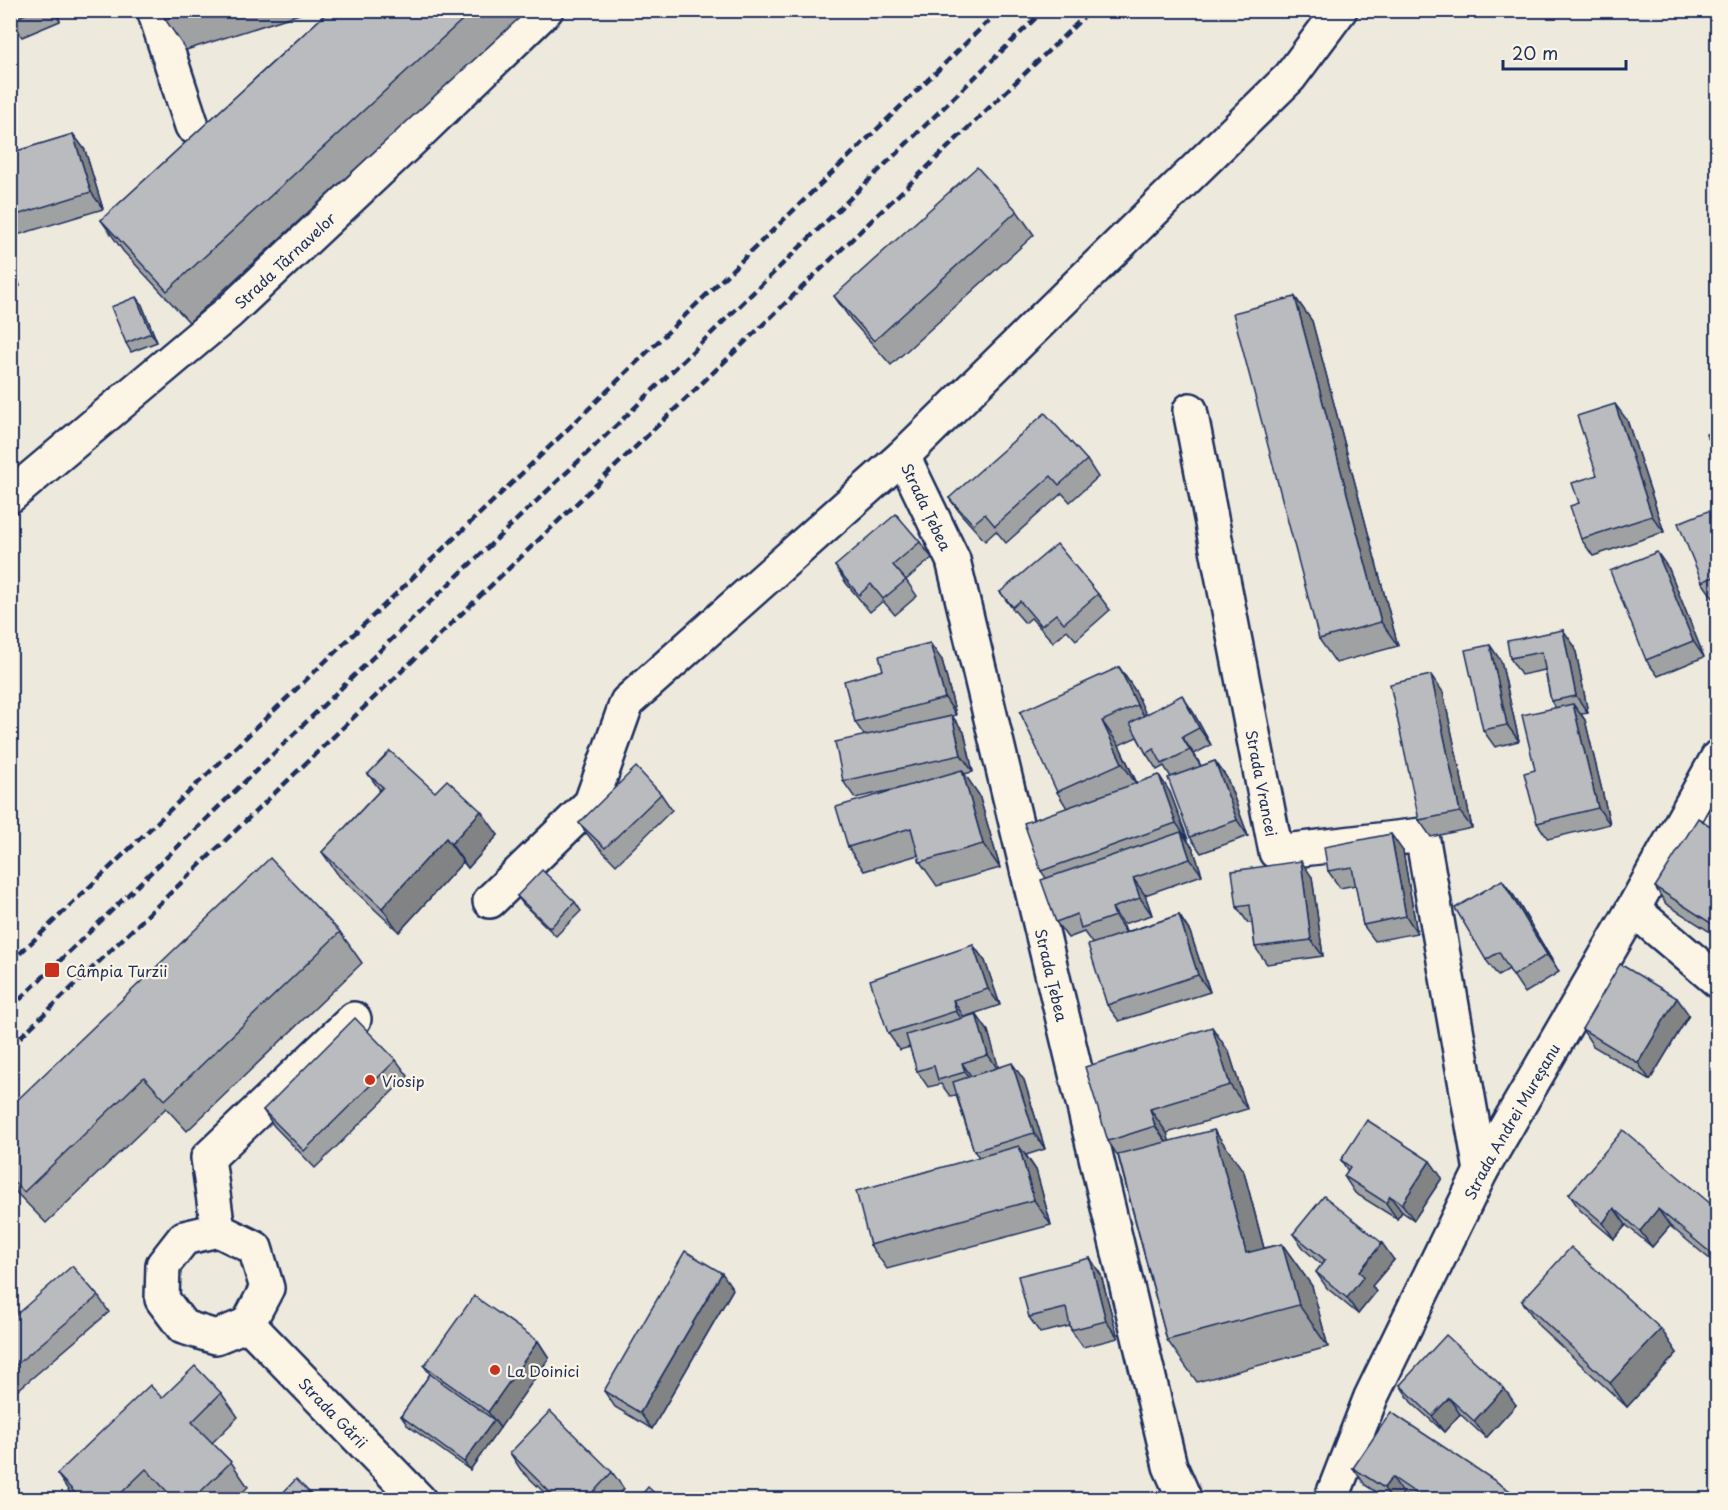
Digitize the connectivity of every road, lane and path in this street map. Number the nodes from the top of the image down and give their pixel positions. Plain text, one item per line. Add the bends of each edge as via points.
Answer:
1 (154, 10) edge
2 (546, 10) edge
3 (1340, 10) edge
4 (192, 126) dead end
5 (1190, 410) dead end
6 (903, 456) junction
7 (10, 496) edge
8 (1718, 757) edge
9 (490, 901) dead end
10 (1633, 909) junction
11 (1718, 981) edge
12 (354, 1019) edge
13 (1481, 1171) junction
14 (218, 1230) junction
15 (248, 1324) junction
16 (420, 1500) edge
17 (1185, 1500) edge
18 (1331, 1500) edge

1 - 4 street
2 - 7 street, Strada Târnavelor via 229,312
3 - 6 street via 1290,77
5 - 13 street, Strada Vrancei via 1276,852 1422,835
6 - 9 street via 627,702 591,803
6 - 17 street, Strada Țebea via 952,560 1170,1466
8 - 10 street, Strada Andrei Mureșanu
10 - 11 street
10 - 13 street, Strada Andrei Mureșanu
12 - 14 street via 208,1158
13 - 18 street, Strada Andrei Mureșanu via 1371,1397
14 - 15 street via 255,1248 267,1288
14 - 15 street via 184,1238 163,1264 162,1299 183,1327 216,1337
15 - 16 street, Strada Gării

